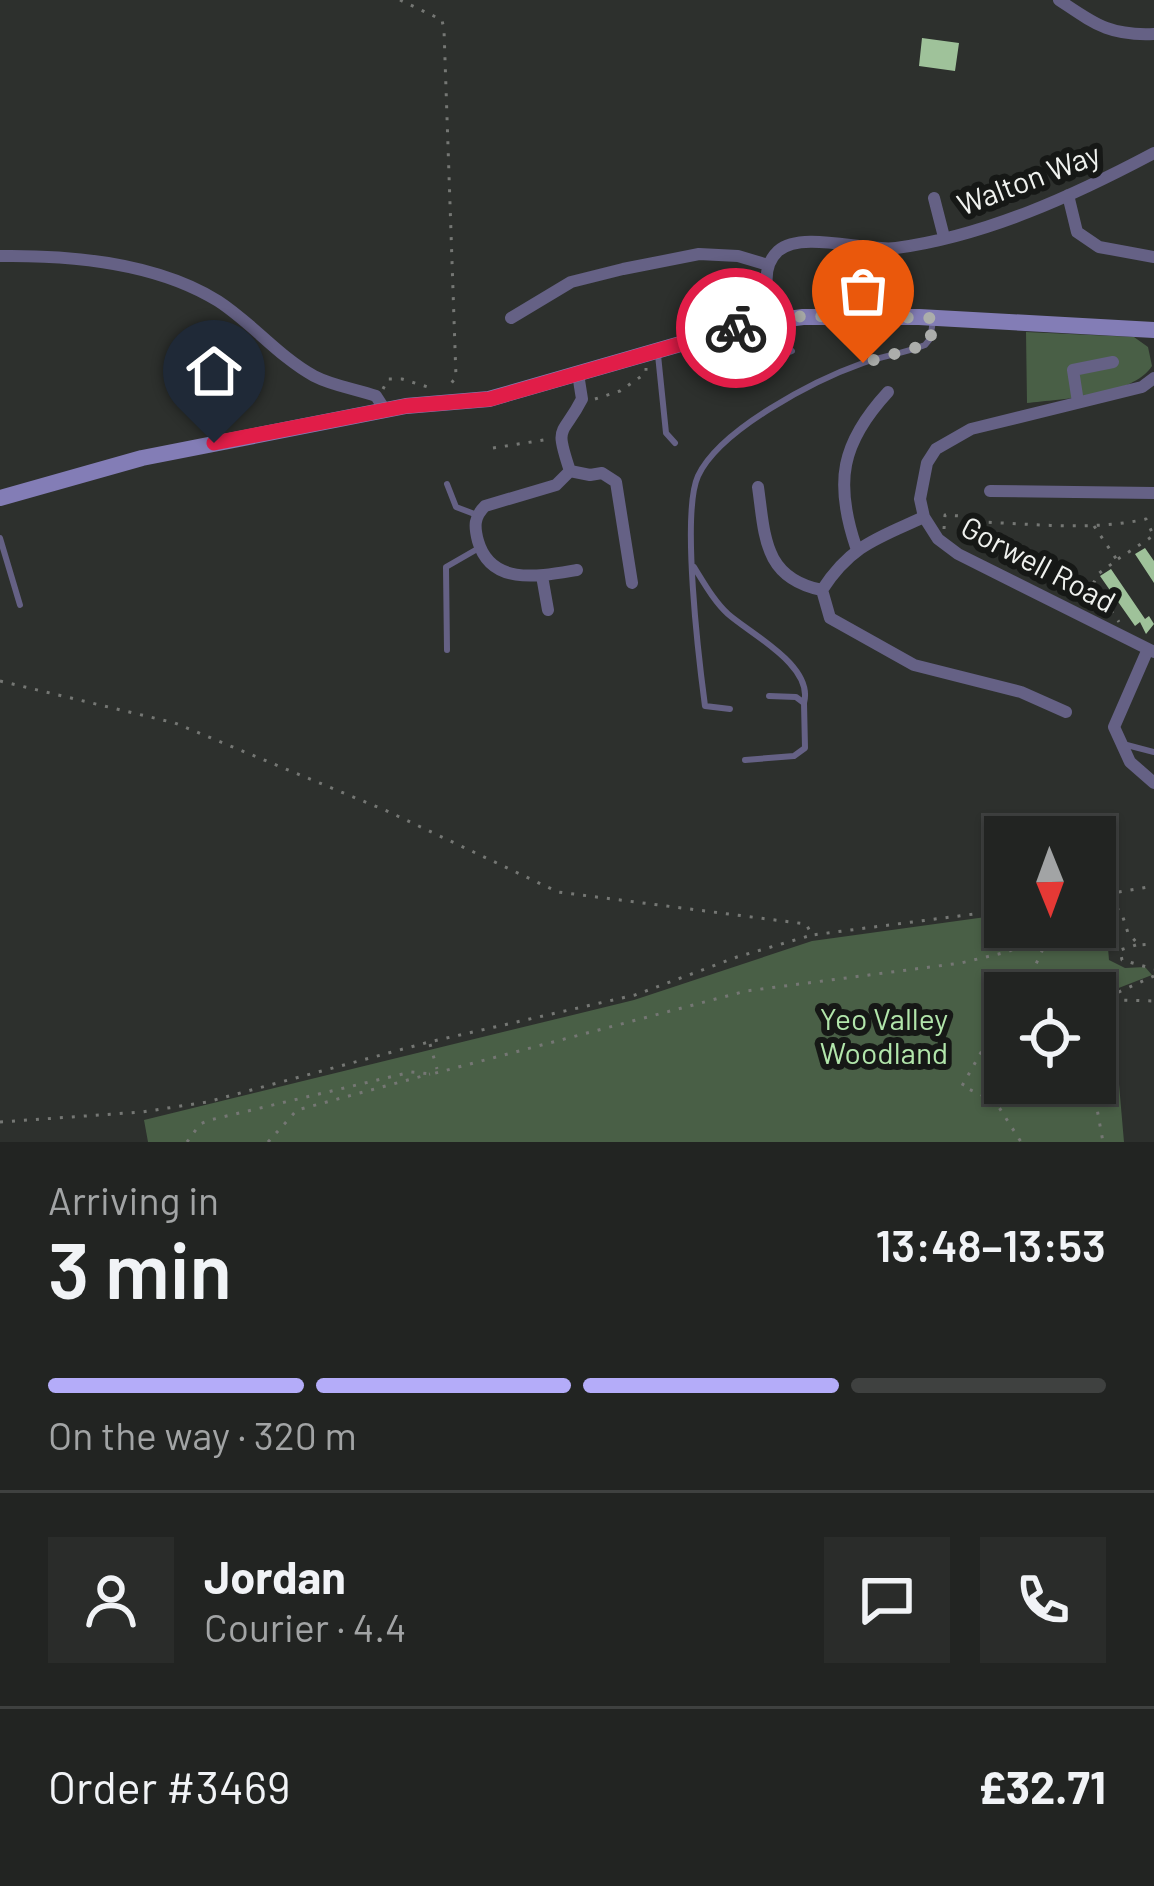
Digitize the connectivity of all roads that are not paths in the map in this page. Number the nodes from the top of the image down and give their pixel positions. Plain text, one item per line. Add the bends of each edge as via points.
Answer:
1 (1059, 0) edge
2 (1154, 34) edge
3 (1154, 153) edge
4 (1068, 195) junction
5 (934, 198) dead end
6 (944, 237) junction
7 (0, 256) edge
8 (1154, 257) edge
9 (768, 266) junction
10 (511, 318) dead end
11 (933, 318) junction
12 (771, 321) junction
13 (1154, 329) edge
14 (792, 351) dead end
15 (652, 353) junction
16 (1113, 362) dead end
17 (578, 374) junction
18 (1154, 378) edge
19 (888, 392) dead end
20 (1078, 402) junction
21 (384, 407) junction
22 (675, 443) dead end
23 (570, 471) junction
24 (447, 484) dead end
25 (758, 487) dead end
26 (990, 491) dead end
27 (1154, 494) edge
28 (0, 498) edge
29 (477, 515) junction
30 (924, 517) junction
31 (644, 532) dead end
32 (625, 534) junction
33 (0, 538) edge
34 (856, 547) junction
35 (480, 548) junction
36 (693, 566) junction
37 (577, 570) dead end
38 (542, 576) junction
39 (632, 583) dead end
40 (822, 590) junction
41 (20, 605) dead end
42 (548, 610) dead end
43 (446, 650) dead end
44 (1151, 650) edge
45 (770, 696) dead end
46 (804, 703) junction
47 (730, 709) dead end
48 (1066, 712) dead end
49 (1120, 744) junction
50 (1154, 752) edge
51 (745, 760) dead end
52 (1154, 783) edge

1 - 2 street via 1103,30
3 - 4 street, Walton Way
4 - 6 street, Walton Way
4 - 8 street via 1078,232 1099,247
5 - 6 street
6 - 9 street, Walton Way via 892,248 795,244
7 - 21 street via 144,270 195,288 301,368 376,395
9 - 10 street via 699,254 642,265 572,282
9 - 12 street
11 - 12 street
11 - 13 street
11 - 36 lane via 925,345 782,401 722,447 693,492
12 - 14 lane via 775,358
12 - 15 street
15 - 17 street
15 - 22 lane via 666,433
16 - 20 street via 1073,370
17 - 21 street via 490,399
17 - 23 street via 581,402 560,438
18 - 20 street, Gorwell Road
19 - 34 street via 864,418 846,458 844,503
20 - 30 street, Gorwell Road via 951,437 927,463
21 - 28 street via 142,458
23 - 29 street via 556,485
23 - 32 street via 616,482
24 - 29 lane via 456,507
25 - 40 street via 766,548 779,569
26 - 27 street
29 - 35 street
30 - 34 street
30 - 44 street, Gorwell Road via 944,543
31 - 32 street
32 - 39 street
33 - 41 lane
34 - 40 street
35 - 38 street via 504,570
35 - 43 lane via 446,567
36 - 46 lane via 724,611 798,672
36 - 47 lane via 705,706
37 - 38 street
38 - 42 street
40 - 48 street via 830,618 868,642 914,665
44 - 49 street via 1116,716
45 - 46 lane
46 - 51 lane via 804,751
49 - 50 lane
49 - 52 street

